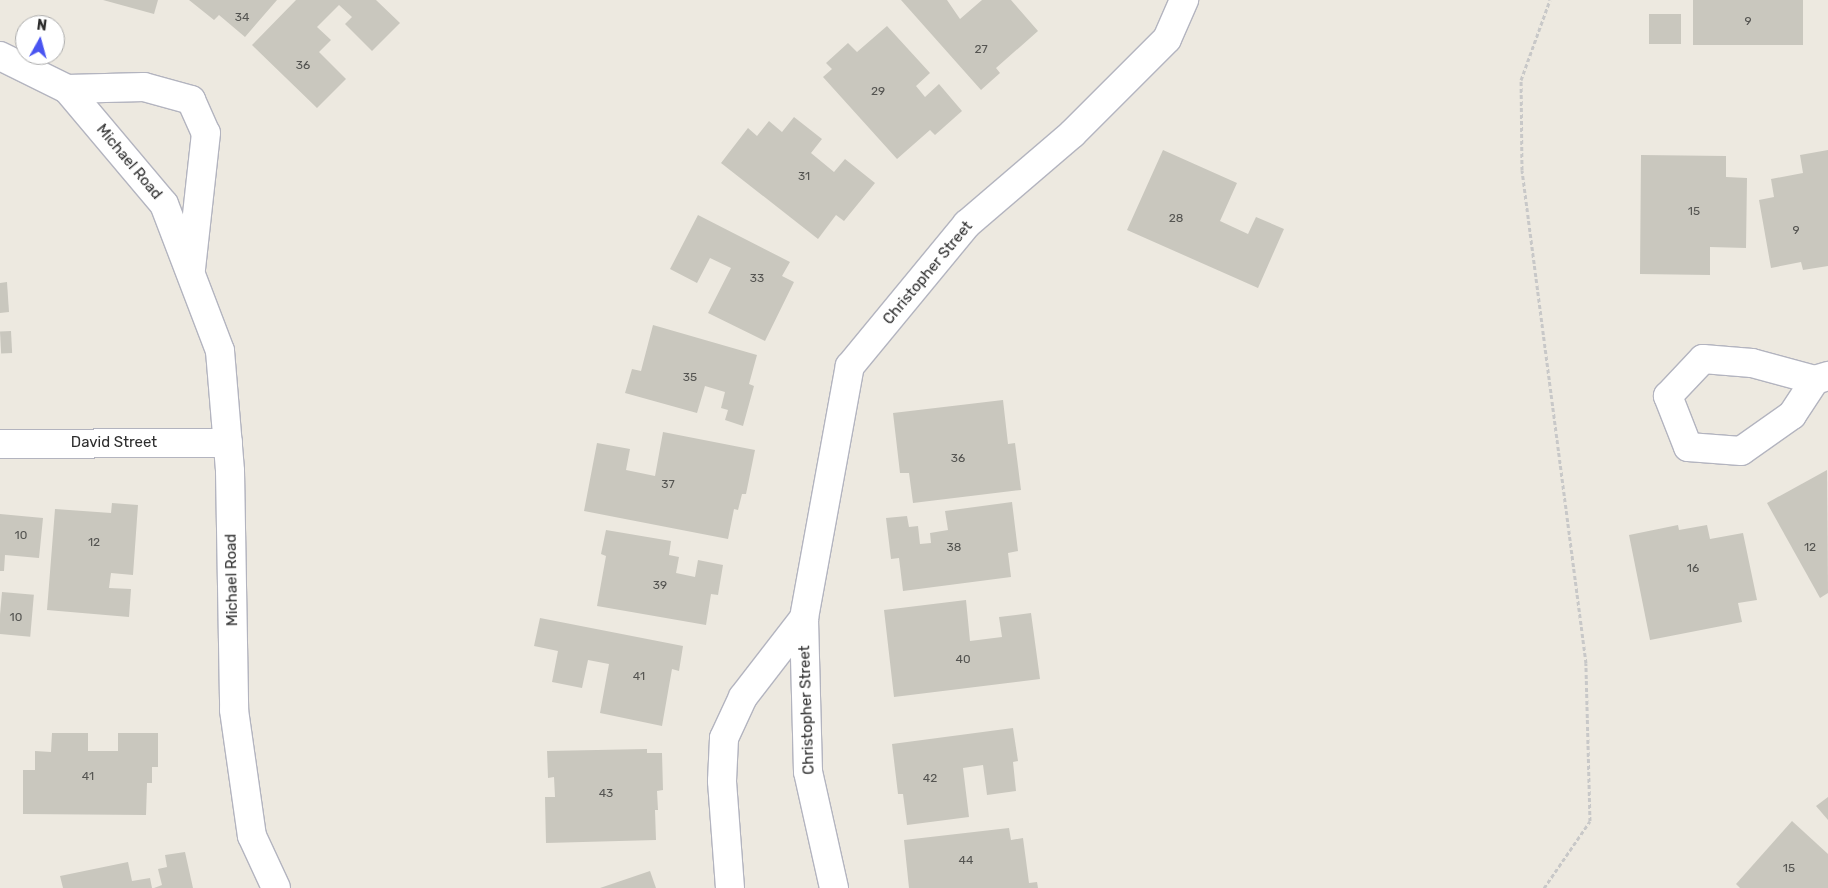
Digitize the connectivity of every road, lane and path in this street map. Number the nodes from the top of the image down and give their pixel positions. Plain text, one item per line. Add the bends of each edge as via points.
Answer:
1 (1184, 0) edge
2 (1550, 0) edge
3 (0, 56) edge
4 (67, 89) junction
5 (191, 270) junction
6 (1822, 378) edge
7 (228, 443) junction
8 (0, 444) edge
9 (804, 618) junction
10 (276, 888) edge
11 (730, 888) edge
12 (834, 888) edge
13 (1544, 888) edge

1 - 9 street, Christopher Street via 1167,39 1072,134 966,224 850,366
2 - 13 path via 1521,80 1522,170 1586,663 1590,821
3 - 4 street, Michael Road
4 - 5 street, Michael Road via 164,204
4 - 5 street, Michael Road via 144,87 190,100 206,133
5 - 7 street, Michael Road via 220,351
6 - 6 street via 1792,415 1741,451 1688,447 1668,396 1703,360 1752,363
7 - 8 street, David Street
7 - 10 street, Michael Road via 234,710 252,836
9 - 11 street, Christopher Street via 743,696 724,738 722,781
9 - 12 street, Christopher Street via 808,772

